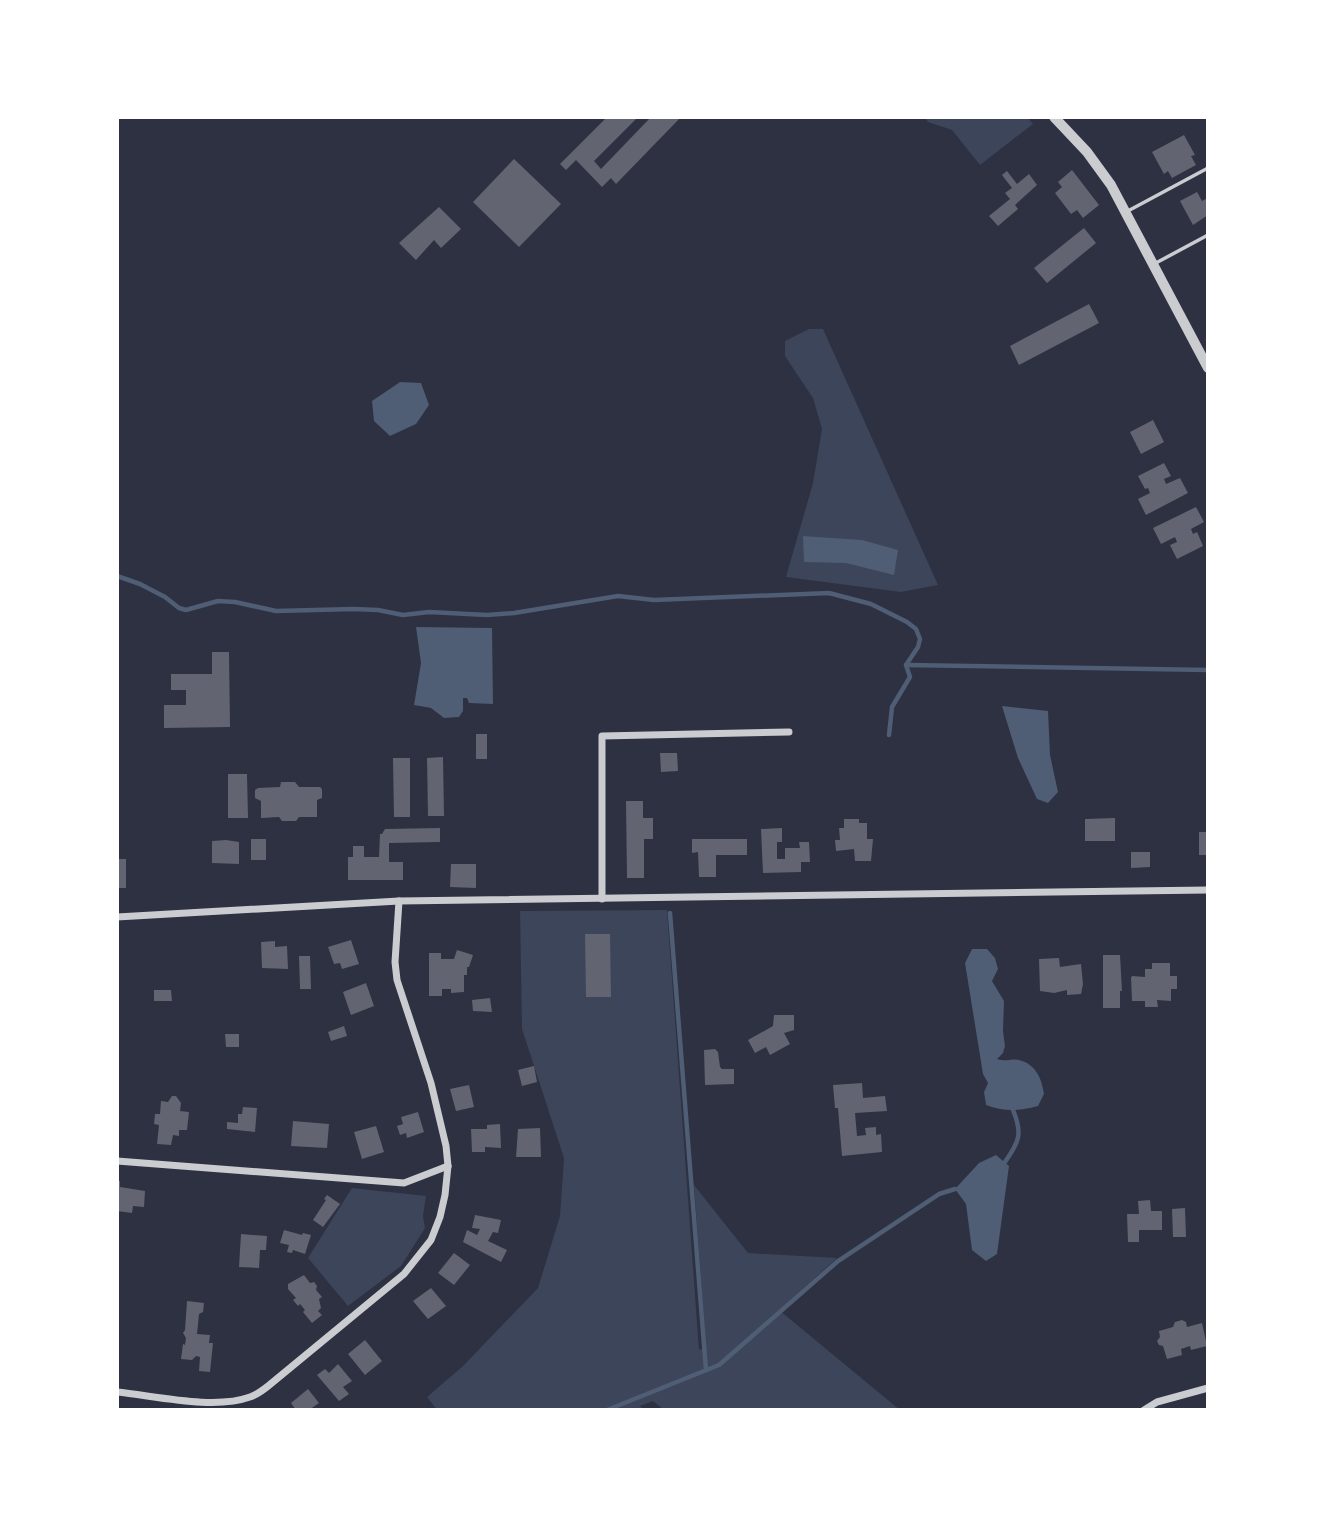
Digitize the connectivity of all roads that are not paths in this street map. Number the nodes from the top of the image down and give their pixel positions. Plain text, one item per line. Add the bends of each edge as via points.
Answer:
1 (1054, 117) edge
2 (1208, 168) edge
3 (1126, 212) junction
4 (1208, 235) edge
5 (1154, 265) junction
6 (1206, 361) edge
7 (789, 732) dead end
8 (1208, 890) edge
9 (602, 899) junction
10 (399, 901) junction
11 (117, 917) edge
12 (117, 1161) edge
13 (448, 1166) junction
14 (1208, 1388) edge
15 (117, 1392) edge
16 (1144, 1410) edge

1 - 3 street via 1101,171
2 - 3 lane
3 - 5 street
4 - 5 lane
5 - 6 street
7 - 9 street via 602,736
8 - 9 street
9 - 10 street
10 - 11 street
10 - 13 street via 397,980 442,1123
12 - 13 street via 404,1183
13 - 15 street via 440,1217 414,1263 261,1392 220,1401
14 - 16 street

